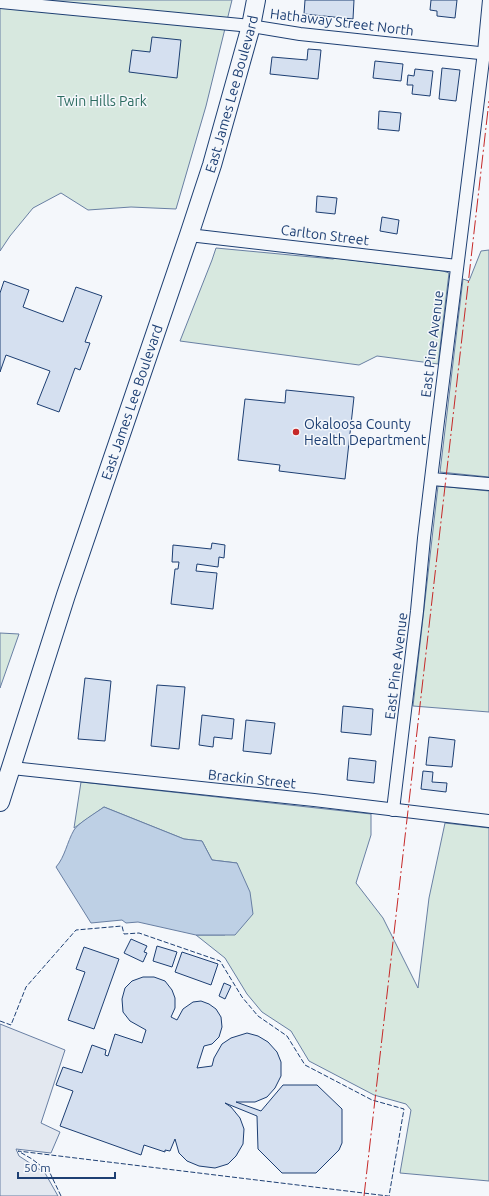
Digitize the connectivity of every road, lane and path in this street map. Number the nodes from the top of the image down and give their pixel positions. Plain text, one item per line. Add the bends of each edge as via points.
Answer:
1 (44, 0) edge
2 (256, 0) edge
3 (489, 0) edge
4 (0, 2) edge
5 (26, 5) junction
6 (251, 26) junction
7 (486, 53) edge
8 (189, 235) junction
9 (457, 266) junction
10 (432, 479) junction
11 (489, 484) edge
12 (12, 768) junction
13 (0, 802) edge
14 (393, 810) junction
15 (489, 821) edge

1 - 5 street
2 - 6 main road, East James Lee Boulevard
3 - 7 street, East Pine Avenue
4 - 5 street, Hathaway Street North
5 - 6 street, Hathaway Street North
6 - 7 street, Hathaway Street North via 300,34
6 - 8 main road, East James Lee Boulevard via 212,165
7 - 9 street, East Pine Avenue
8 - 9 street, Carlton Street
8 - 12 main road, East James Lee Boulevard via 66,594
9 - 10 street, East Pine Avenue
10 - 11 street
10 - 14 street, East Pine Avenue
12 - 13 main road, East James Lee Boulevard
12 - 14 street, Brackin Street
14 - 15 street, Brackin Street

